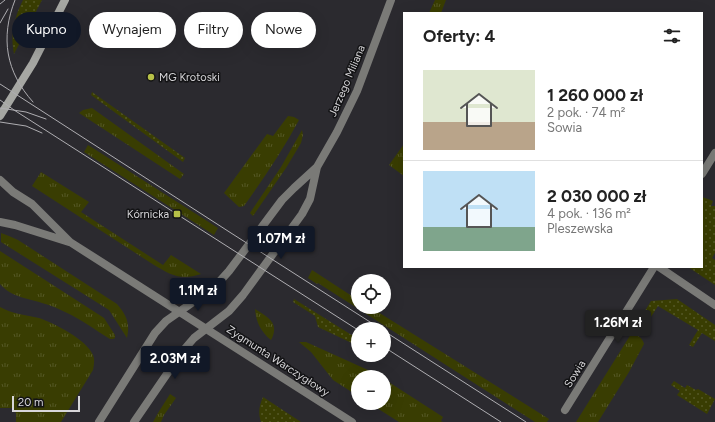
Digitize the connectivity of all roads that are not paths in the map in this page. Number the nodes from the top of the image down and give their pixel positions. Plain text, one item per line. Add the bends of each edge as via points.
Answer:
1 (65, 0) edge
2 (391, 0) edge
3 (0, 116) edge
4 (715, 154) edge
5 (318, 167) junction
6 (703, 172) edge
7 (0, 180) edge
8 (0, 222) edge
9 (70, 242) junction
10 (653, 268) edge
11 (660, 268) edge
12 (715, 305) edge
13 (179, 312) junction
14 (206, 329) junction
15 (565, 410) dead end
16 (99, 422) edge
17 (134, 422) edge
18 (352, 422) edge

1 - 3 main road via 33,63
2 - 5 street, Jerzego Miliana via 357,91
4 - 6 street
5 - 13 street, Jerzego Miliana via 282,200 220,281
5 - 14 street, Jerzego Miliana via 310,199 302,214 243,295 229,311
7 - 9 street, Zygmunta Warczygłowy via 32,204
8 - 9 street, Zygmunta Warczygłowy
9 - 13 street, Zygmunta Warczygłowy
10 - 15 street, Sowia
11 - 12 street
13 - 14 street, Zygmunta Warczygłowy
13 - 16 street, Jerzego Miliana via 155,333
14 - 17 street, Jerzego Miliana via 182,352
14 - 18 street, Zygmunta Warczygłowy

